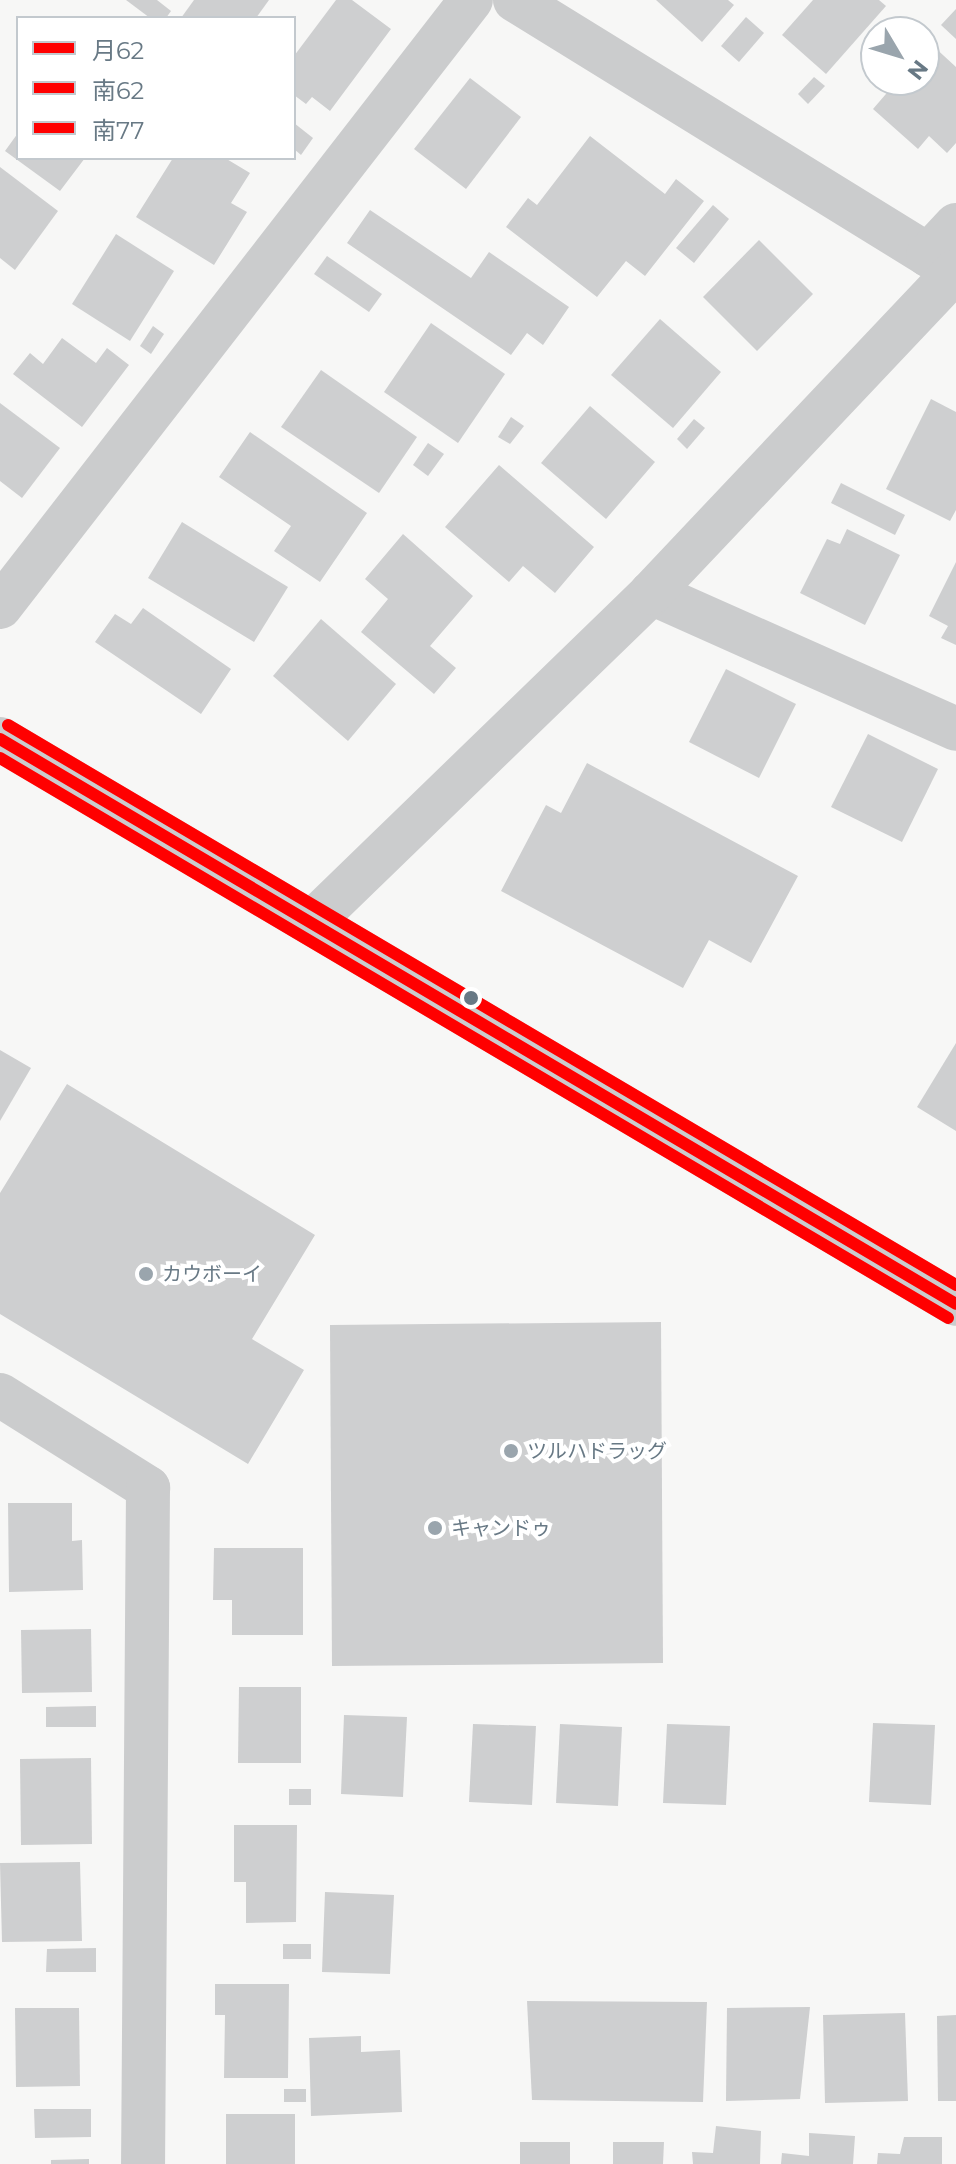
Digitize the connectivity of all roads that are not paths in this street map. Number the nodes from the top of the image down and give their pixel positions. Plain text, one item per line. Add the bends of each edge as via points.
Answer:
1 (471, 0) edge
2 (544, 6) edge
3 (949, 256) edge
4 (651, 593) junction
5 (0, 607) edge
6 (956, 729) edge
7 (0, 739) edge
8 (311, 923) junction
9 (956, 1304) edge
10 (0, 1395) edge
11 (143, 2164) edge

1 - 5 street
2 - 3 street
3 - 4 street
4 - 6 street
4 - 8 street
7 - 8 street
8 - 9 street
10 - 11 street via 148,1488

